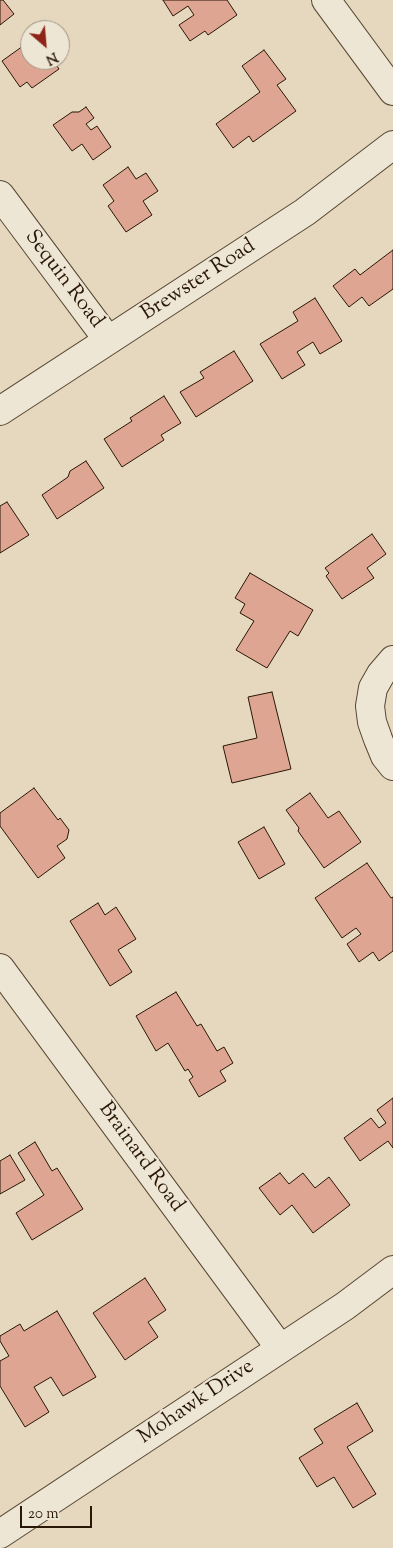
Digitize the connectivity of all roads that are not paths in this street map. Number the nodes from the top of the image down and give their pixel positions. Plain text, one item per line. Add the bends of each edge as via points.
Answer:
1 (326, 0) edge
2 (393, 92) edge
3 (393, 145) edge
4 (0, 195) edge
5 (108, 340) junction
6 (0, 411) edge
7 (393, 660) edge
8 (393, 766) edge
9 (0, 968) edge
10 (393, 1270) edge
11 (280, 1348) junction
12 (0, 1534) edge

1 - 2 street
3 - 5 street, Brewster Road via 305,212
4 - 5 street, Sequin Road
5 - 6 street, Brewster Road
7 - 8 street via 373,688 370,706 378,739
9 - 11 street, Brainard Road
10 - 11 street, Mohawk Drive
11 - 12 street, Mohawk Drive

